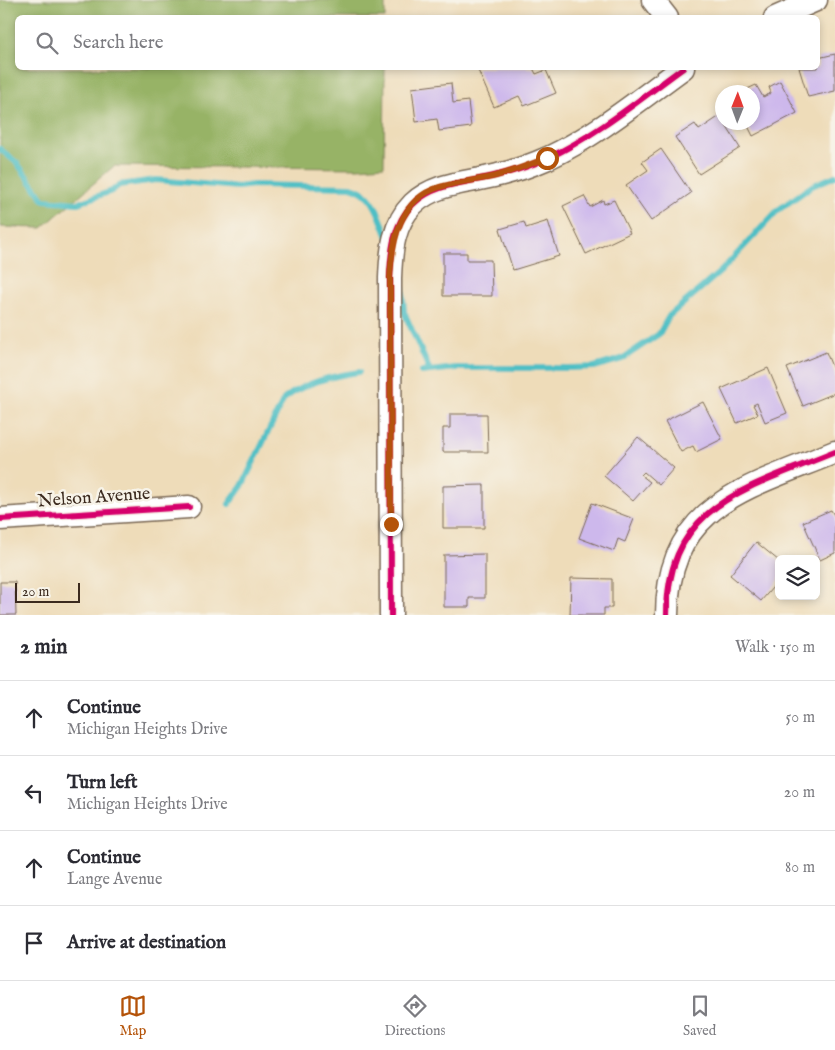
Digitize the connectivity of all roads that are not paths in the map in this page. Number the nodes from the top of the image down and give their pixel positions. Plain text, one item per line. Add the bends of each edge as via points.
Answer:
1 (653, 0) edge
2 (816, 0) edge
3 (665, 15) edge
4 (782, 15) edge
5 (680, 70) edge
6 (835, 452) edge
7 (189, 506) dead end
8 (0, 519) edge
9 (391, 615) edge
10 (667, 615) edge

1 - 3 street
2 - 4 street
5 - 9 street via 577,143 547,158 498,175 426,193 413,204 398,226 390,278
6 - 10 street via 727,497 703,516 677,555 670,576
7 - 8 street, Nelson Avenue

